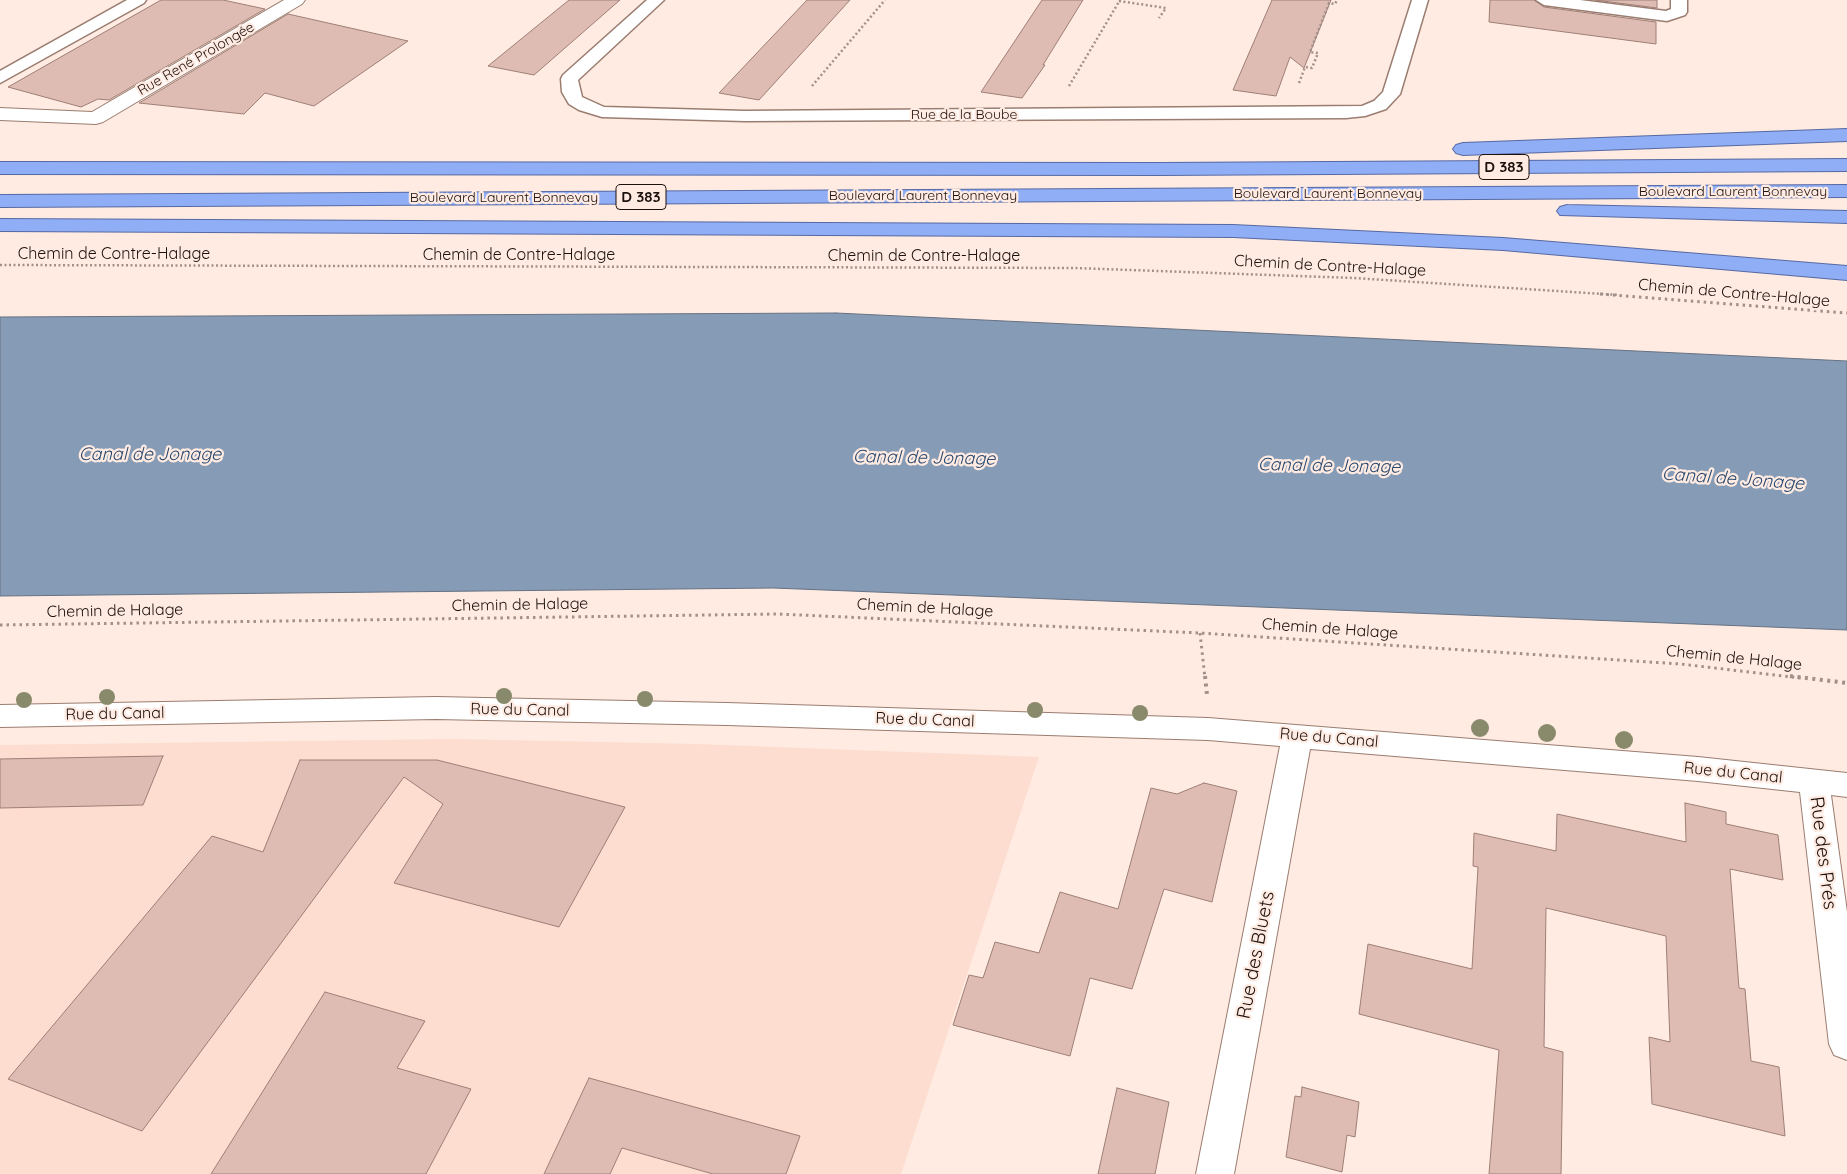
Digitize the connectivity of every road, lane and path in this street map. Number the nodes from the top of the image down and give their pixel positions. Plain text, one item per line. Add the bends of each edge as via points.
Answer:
1 (296, 0) edge
2 (656, 0) edge
3 (884, 0) edge
4 (1120, 0) edge
5 (1336, 0) edge
6 (1420, 0) edge
7 (1544, 0) edge
8 (1679, 0) edge
9 (108, 2) dead end
10 (132, 3) edge
11 (1159, 18) dead end
12 (0, 78) edge
13 (1298, 84) dead end
14 (809, 89) dead end
15 (1064, 94) dead end
16 (0, 114) edge
17 (1847, 135) edge
18 (1847, 165) edge
19 (0, 168) edge
20 (1160, 169) junction
21 (1847, 191) edge
22 (1281, 194) junction
23 (0, 202) edge
24 (1847, 217) edge
25 (0, 226) edge
26 (0, 265) edge
27 (1847, 273) edge
28 (1847, 313) edge
29 (0, 625) edge
30 (1200, 634) junction
31 (1847, 683) edge
32 (1208, 699) dead end
33 (0, 716) edge
34 (1298, 735) junction
35 (1814, 782) junction
36 (1847, 785) edge
37 (1847, 1044) edge
38 (1215, 1174) edge

1 - 16 street, Rue René Prolongée via 96,118
2 - 6 lane, Rue de la Boube via 569,79 570,92 575,100 602,112 725,116 1365,111 1391,94
3 - 14 path
4 - 11 path via 1166,8
4 - 15 path
5 - 13 path via 1335,4 1329,3 1310,52 1318,53 1312,68 1305,67
7 - 8 lane via 1667,16 1679,12
9 - 10 lane
10 - 12 lane
17 - 20 highway via 1406,151 1235,153
18 - 20 highway, Boulevard Laurent Bonnevay / D 383
19 - 20 highway, Boulevard Laurent Bonnevay / D 383
21 - 22 highway, Boulevard Laurent Bonnevay / D 383
22 - 23 highway, Boulevard Laurent Bonnevay / D 383
22 - 24 highway via 1389,209
25 - 27 highway via 1233,231 1503,244
26 - 28 path, Chemin de Contre-Halage via 1074,268 1374,280
29 - 30 path, Chemin de Halage via 778,614
30 - 31 path, Chemin de Halage via 1681,664
30 - 32 path
33 - 34 street, Rue du Canal via 436,708 1208,729
34 - 35 street, Rue du Canal
34 - 38 street, Rue des Bluets
35 - 36 street, Rue du Canal
35 - 37 street, Rue des Prés

